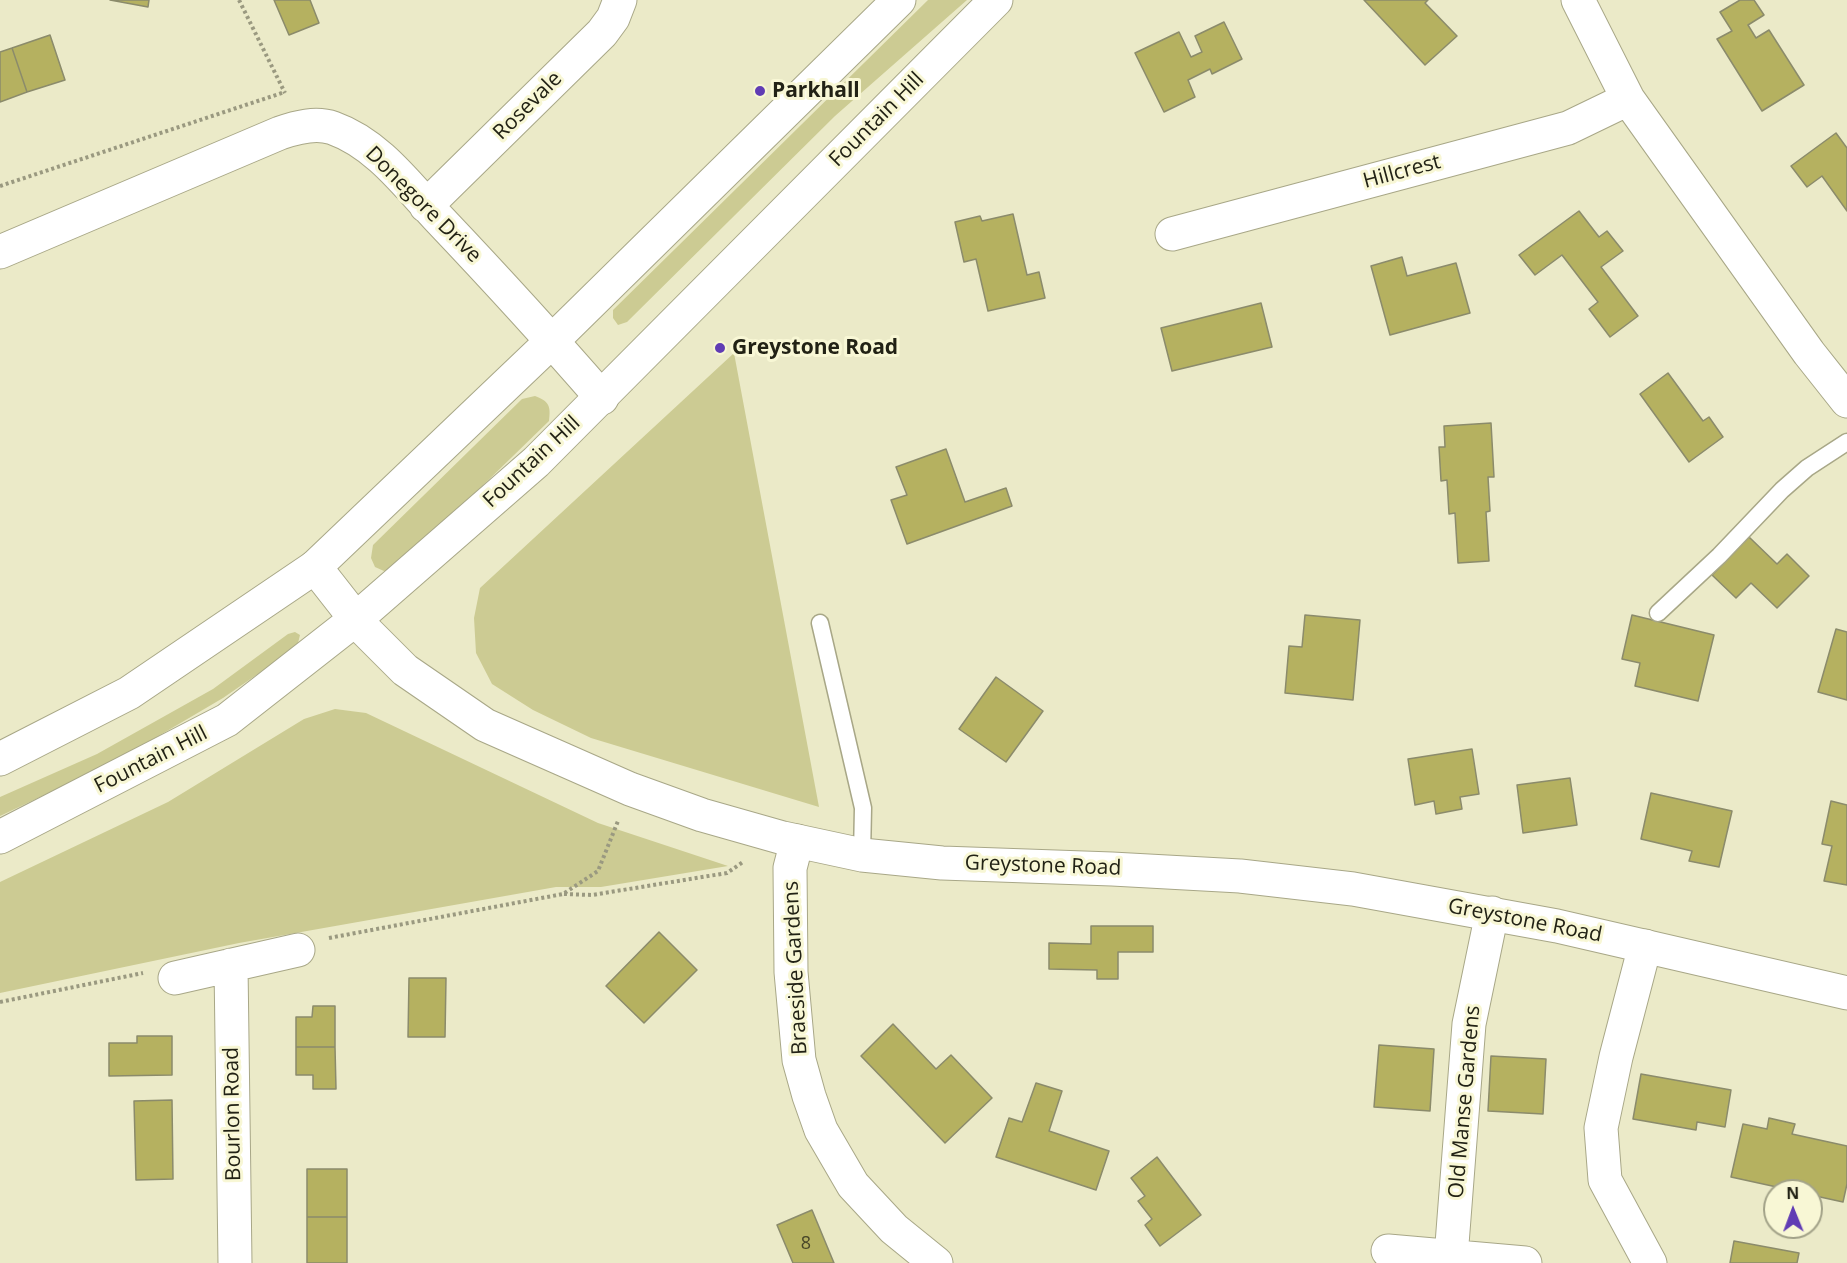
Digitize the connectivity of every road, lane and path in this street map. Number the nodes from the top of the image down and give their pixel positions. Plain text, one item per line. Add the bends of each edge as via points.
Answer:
1 (239, 0) edge
2 (620, 0) edge
3 (899, 0) edge
4 (996, 0) edge
5 (1578, 0) edge
6 (285, 92) junction
7 (1628, 99) junction
8 (301, 126) junction
9 (0, 186) edge
10 (426, 206) junction
11 (1172, 234) dead end
12 (0, 252) edge
13 (552, 341) junction
14 (602, 398) junction
15 (1847, 401) edge
16 (1847, 442) edge
17 (315, 567) junction
18 (1658, 613) dead end
19 (356, 619) junction
20 (820, 623) dead end
21 (0, 759) edge
22 (630, 789) junction
23 (0, 837) edge
24 (790, 839) junction
25 (862, 855) junction
26 (563, 894) junction
27 (1492, 913) junction
28 (1645, 946) junction
29 (298, 950) joint
30 (231, 965) junction
31 (175, 978) joint
32 (1847, 993) edge
33 (0, 1002) edge
34 (1388, 1251) dead end
35 (1451, 1257) junction
36 (235, 1263) edge
37 (936, 1263) edge
38 (1525, 1263) edge
39 (1650, 1263) edge

1 - 6 path
2 - 10 street, Rosevale via 602,33
3 - 13 street
4 - 14 street, Fountain Hill
5 - 7 street
6 - 8 path
6 - 9 path
7 - 11 street, Hillcrest via 1568,128
7 - 15 street
8 - 10 street, Donegore Drive via 330,127 358,141 383,160
8 - 12 street, Donegore Drive
10 - 13 street, Donegore Drive
13 - 14 street, Donegore Drive
13 - 17 street
14 - 19 street, Fountain Hill via 536,462
16 - 18 lane via 1787,484
17 - 19 street, Greystone Road
17 - 21 street via 129,693
19 - 22 street, Greystone Road via 405,670 485,725
19 - 23 street, Fountain Hill via 227,720
20 - 25 lane via 863,808
22 - 24 street, Greystone Road via 702,815
22 - 26 path via 598,872
24 - 25 street, Greystone Road
24 - 26 path via 727,873 592,895
24 - 37 street, Braeside Gardens via 791,972 799,1059 809,1096 821,1130 853,1185 894,1229
25 - 27 street, Greystone Road via 1240,876 1353,889
26 - 29 path via 315,941
27 - 28 street, Greystone Road
27 - 35 street, Old Manse Gardens via 1469,1024
28 - 32 street, Greystone Road
28 - 39 street via 1601,1128 1605,1180
29 - 30 street
30 - 31 street
30 - 36 street, Bourlon Road
31 - 33 path via 143,973
34 - 35 street
35 - 38 street

